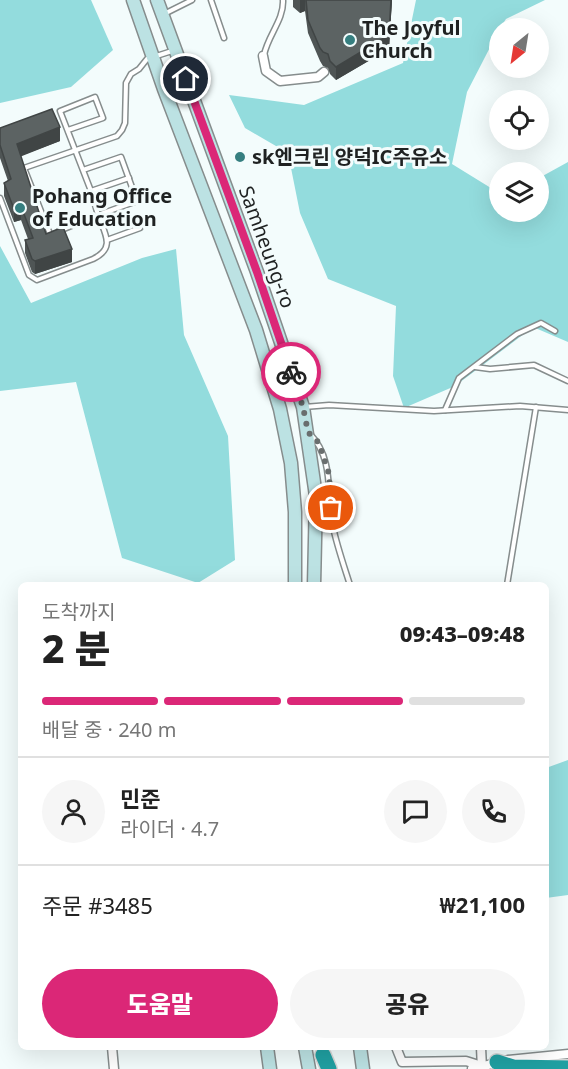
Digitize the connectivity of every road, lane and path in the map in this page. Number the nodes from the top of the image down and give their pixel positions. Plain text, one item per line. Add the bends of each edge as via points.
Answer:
1 (133, 0) edge
2 (157, 0) edge
3 (192, 0) edge
4 (211, 0) edge
5 (283, 0) edge
6 (163, 15) junction
7 (224, 38) dead end
8 (176, 50) junction
9 (263, 56) joint
10 (153, 57) junction
11 (324, 72) dead end
12 (62, 114) junction
13 (51, 118) edge
14 (68, 130) junction
15 (76, 151) junction
16 (83, 170) junction
17 (129, 178) junction
18 (91, 191) junction
19 (0, 198) edge
20 (98, 215) junction
21 (140, 228) dead end
22 (107, 240) junction
23 (555, 331) dead end
24 (474, 366) junction
25 (568, 381) edge
26 (303, 407) junction
27 (536, 407) junction
28 (444, 410) junction
29 (568, 410) edge
30 (308, 432) junction
31 (296, 582) edge
32 (314, 582) edge
33 (349, 582) edge
34 (507, 582) edge
35 (112, 1050) edge
36 (267, 1050) edge
37 (305, 1050) edge
38 (306, 1050) edge
39 (360, 1050) edge
40 (397, 1050) edge
41 (482, 1050) edge
42 (568, 1054) edge
43 (487, 1066) edge
44 (568, 1068) edge
45 (114, 1069) edge
46 (270, 1069) edge
47 (304, 1069) edge
48 (309, 1069) edge
49 (363, 1069) edge
50 (472, 1069) edge

1 - 10 main road, Samheung-ro
2 - 6 main road, Samheung-ro
3 - 6 lane
4 - 7 lane
5 - 9 lane via 284,10
6 - 8 main road, Samheung-ro
8 - 10 lane
8 - 26 main road, Samheung-ro
9 - 11 street via 266,71 280,81 318,77
10 - 15 lane via 131,74 126,83 123,130 117,136
10 - 31 main road, Samheung-ro via 256,330 280,409 291,462
12 - 13 lane
12 - 14 lane
12 - 14 lane via 60,111 95,97 103,118
14 - 15 lane
15 - 16 lane
15 - 20 lane via 24,168 50,234
16 - 17 lane via 121,157
16 - 18 lane
17 - 18 lane
17 - 20 lane via 136,201
18 - 20 lane
19 - 22 lane via 28,275 37,280 101,255 107,249
20 - 22 lane
21 - 22 lane
23 - 24 lane via 541,323 517,334
24 - 25 lane via 490,369 534,365
24 - 28 lane via 459,378
26 - 28 lane
26 - 30 main road, Samheung-ro
27 - 28 lane
27 - 29 lane
27 - 34 lane
30 - 32 main road, Samheung-ro via 316,496
30 - 33 lane via 319,443 329,474 333,525
35 - 45 street
36 - 46 main road
37 - 47 main road
38 - 48 main road
39 - 49 main road
40 - 43 street via 402,1062 466,1061
41 - 43 street
42 - 43 street
43 - 44 highway
43 - 50 street

